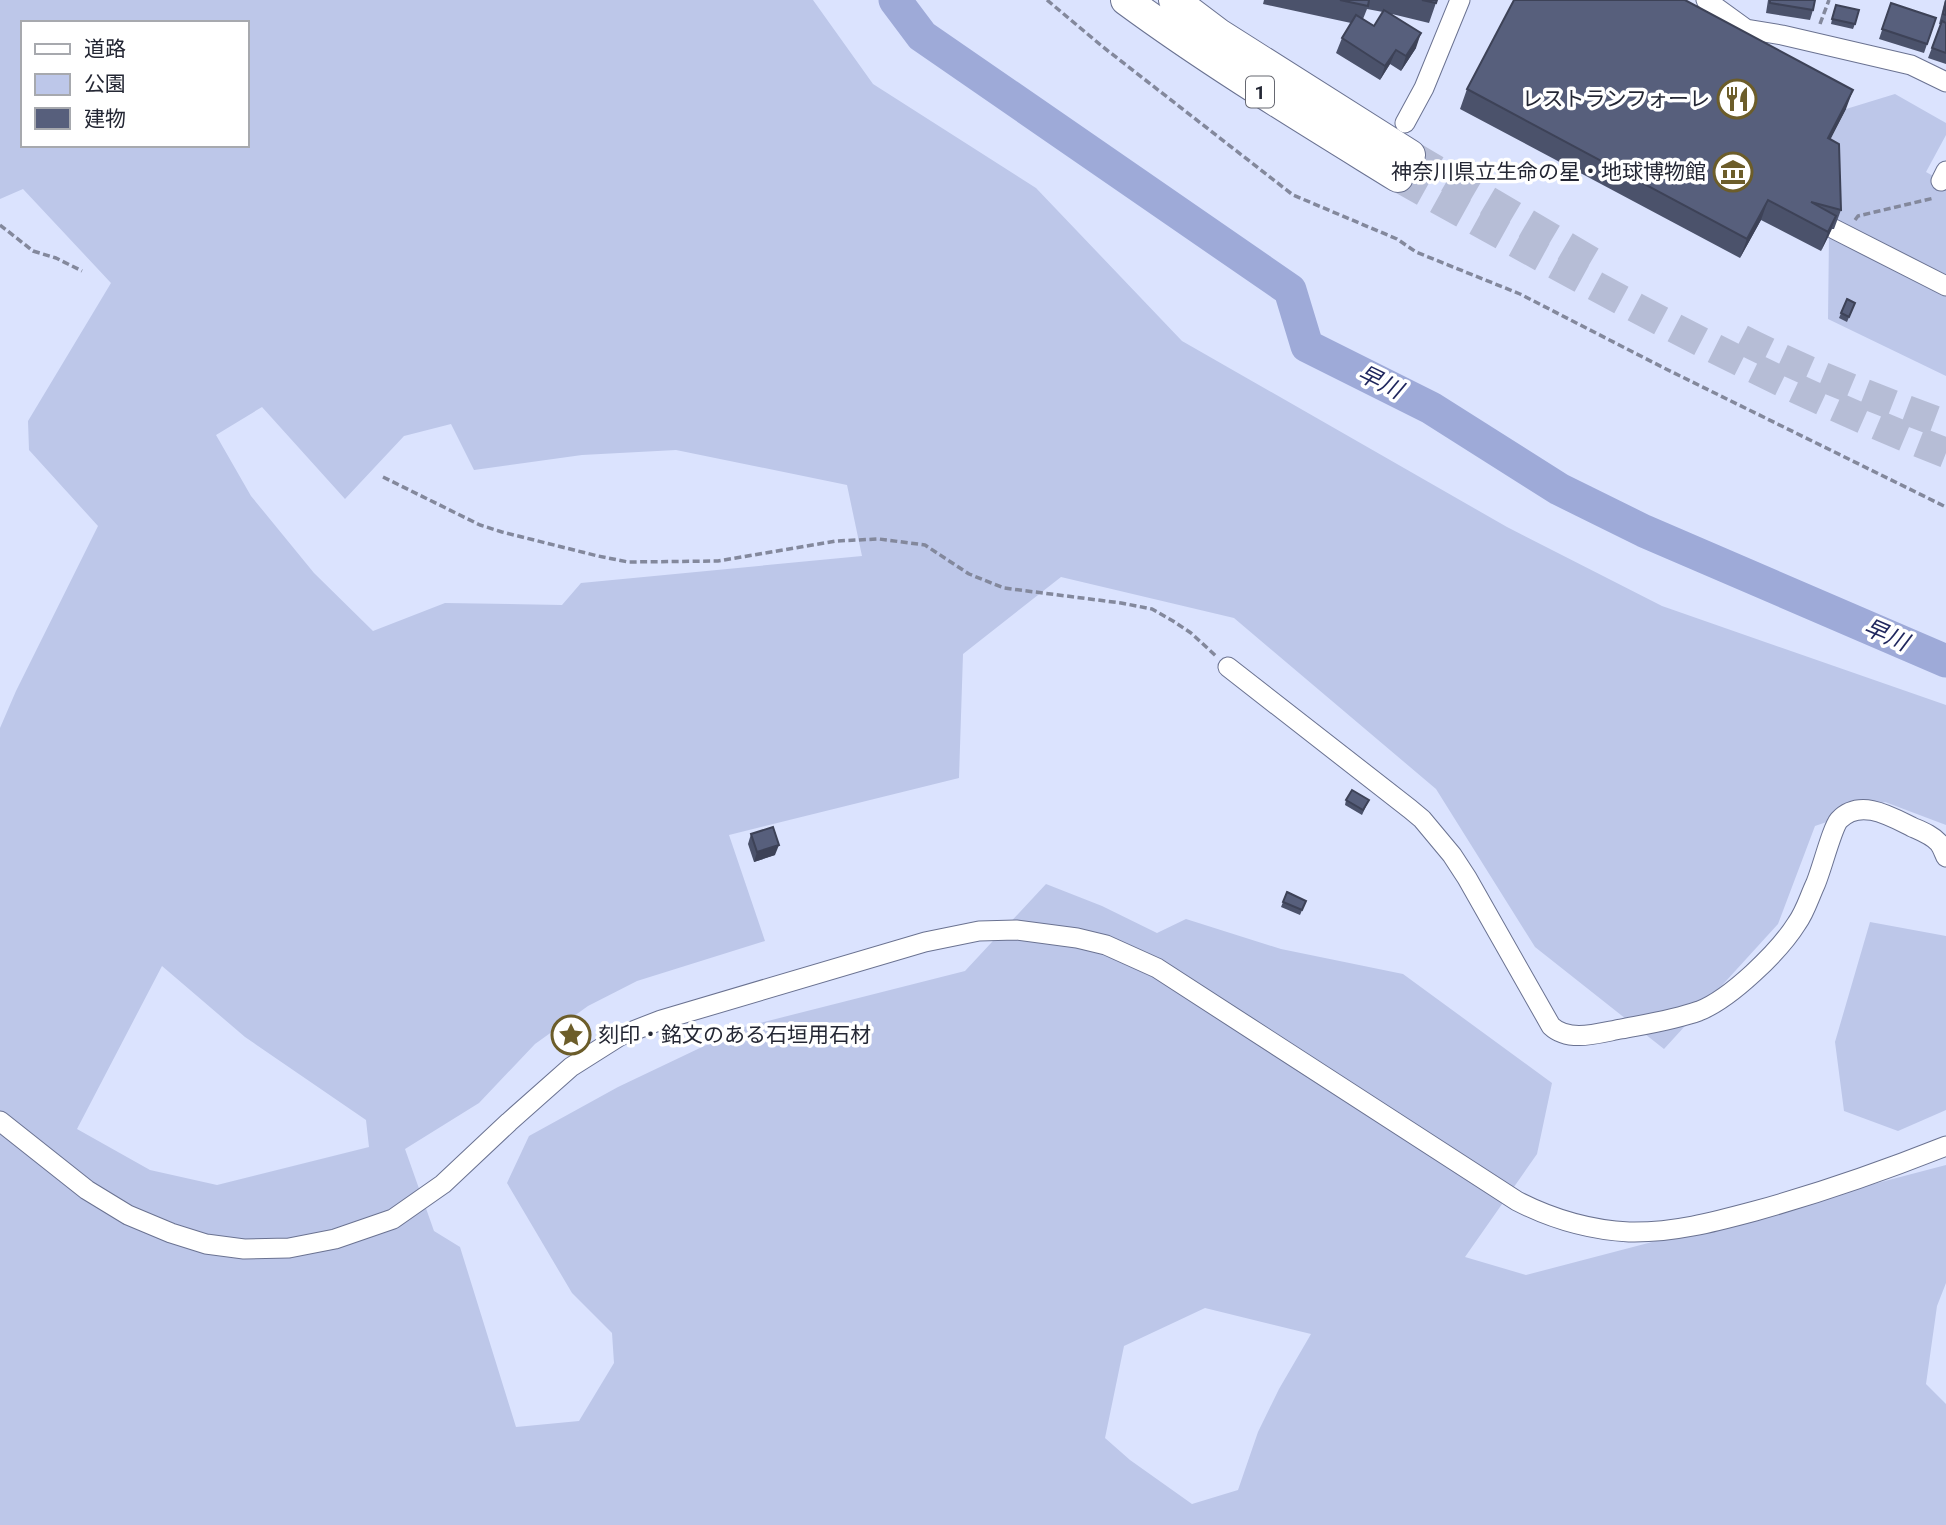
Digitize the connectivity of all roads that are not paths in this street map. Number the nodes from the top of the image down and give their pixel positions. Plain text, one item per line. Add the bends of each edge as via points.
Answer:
1 (1126, 0) edge
2 (1174, 0) edge
3 (1460, 0) edge
4 (1706, 0) edge
5 (1946, 82) edge
6 (1405, 123) dead end
7 (1840, 232) road end
8 (1946, 286) edge
9 (1228, 667) road end
10 (1946, 857) edge
11 (0, 1121) edge
12 (1946, 1146) edge

1 - 2 highway, 1 via 1270,99 1404,166
3 - 6 street
4 - 5 street via 1745,29 1911,65
7 - 8 street
9 - 10 street via 1422,819 1467,878 1551,1026 1567,1036 1669,1019 1701,1010 1730,993 1783,943 1798,922 1837,822 1850,812 1873,810 1929,835
11 - 12 street via 87,1190 128,1215 171,1233 244,1249 300,1246 393,1219 443,1184 571,1067 620,1036 925,942 979,931 1016,930 1106,945 1157,968 1517,1201 1544,1215 1599,1229 1630,1232 1703,1225 1891,1168

